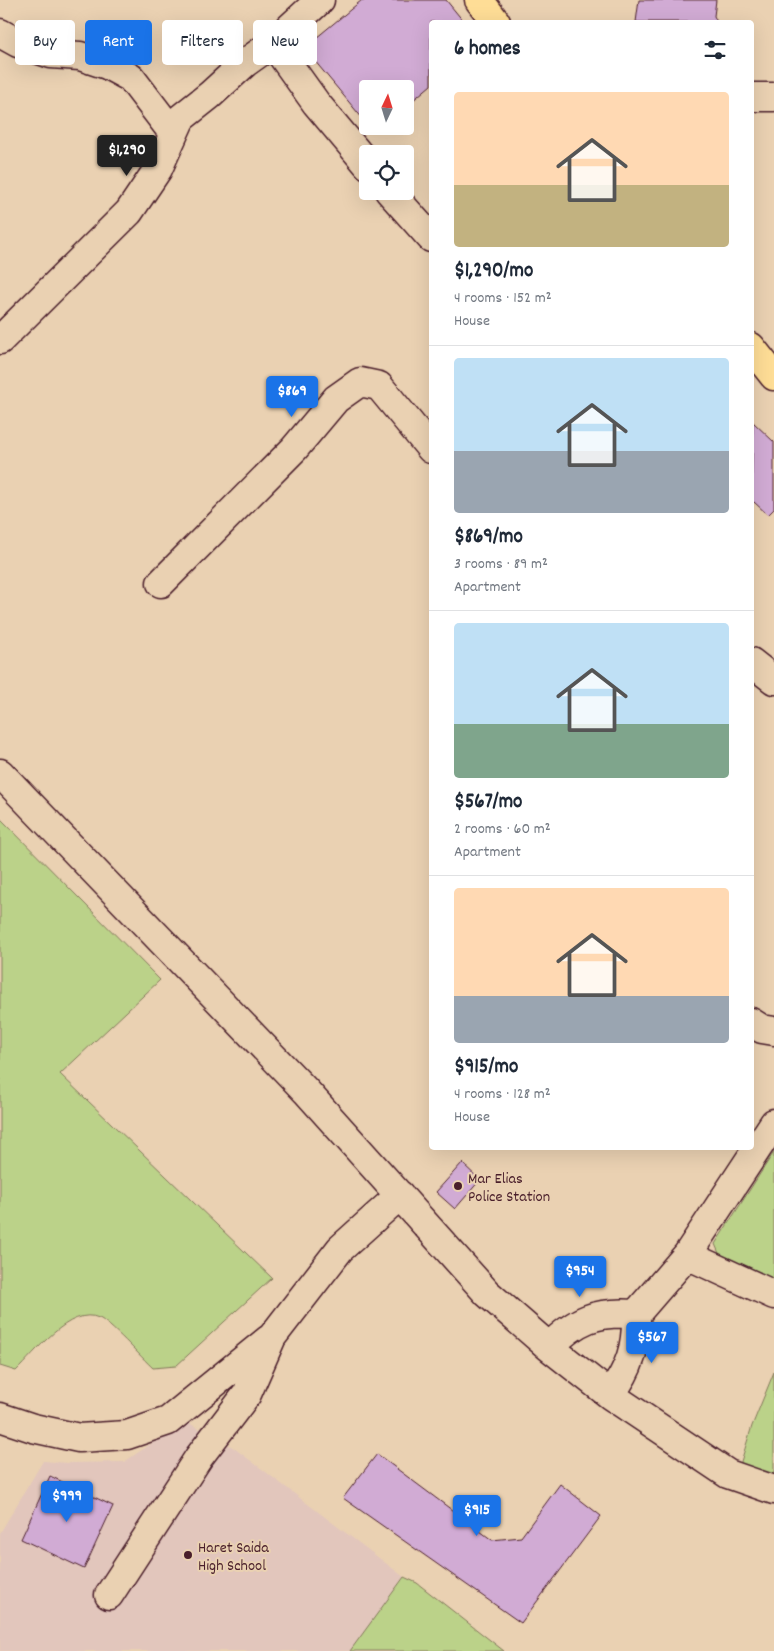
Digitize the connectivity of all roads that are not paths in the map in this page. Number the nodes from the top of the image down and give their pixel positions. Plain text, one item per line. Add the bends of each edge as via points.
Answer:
1 (320, 0) edge
2 (479, 0) edge
3 (298, 20) edge
4 (494, 20) edge
5 (0, 33) edge
6 (253, 57) edge
7 (289, 65) edge
8 (774, 97) edge
9 (754, 98) edge
10 (173, 133) junction
11 (359, 154) edge
12 (397, 200) edge
13 (429, 236) edge
14 (0, 340) edge
15 (754, 351) edge
16 (774, 376) edge
17 (429, 447) edge
18 (161, 583) dead end
19 (754, 664) edge
20 (774, 680) edge
21 (0, 773) edge
22 (754, 1024) edge
23 (774, 1031) edge
24 (774, 1123) edge
25 (400, 1195) junction
26 (687, 1254) junction
27 (774, 1295) edge
28 (636, 1314) junction
29 (272, 1337) junction
30 (549, 1347) junction
31 (610, 1395) junction
32 (0, 1417) edge
33 (774, 1490) edge
34 (109, 1595) dead end

1 - 3 street
2 - 4 main road
5 - 10 street via 51,54 80,56 107,65 131,78
6 - 10 street via 181,118
7 - 11 street
8 - 9 street
10 - 14 street via 158,169 130,212
12 - 13 street
15 - 16 main road
17 - 18 street via 378,386 367,382 352,386
19 - 20 street
21 - 25 street via 306,1090
22 - 23 street
24 - 26 street
25 - 29 street via 340,1249
25 - 30 street via 486,1293
26 - 27 street
26 - 28 street
28 - 30 street via 612,1312 588,1318 566,1330
28 - 31 street via 632,1358
29 - 32 street via 168,1421 127,1436 79,1438
29 - 34 street via 247,1394 199,1457
30 - 31 street
31 - 33 street via 728,1474

